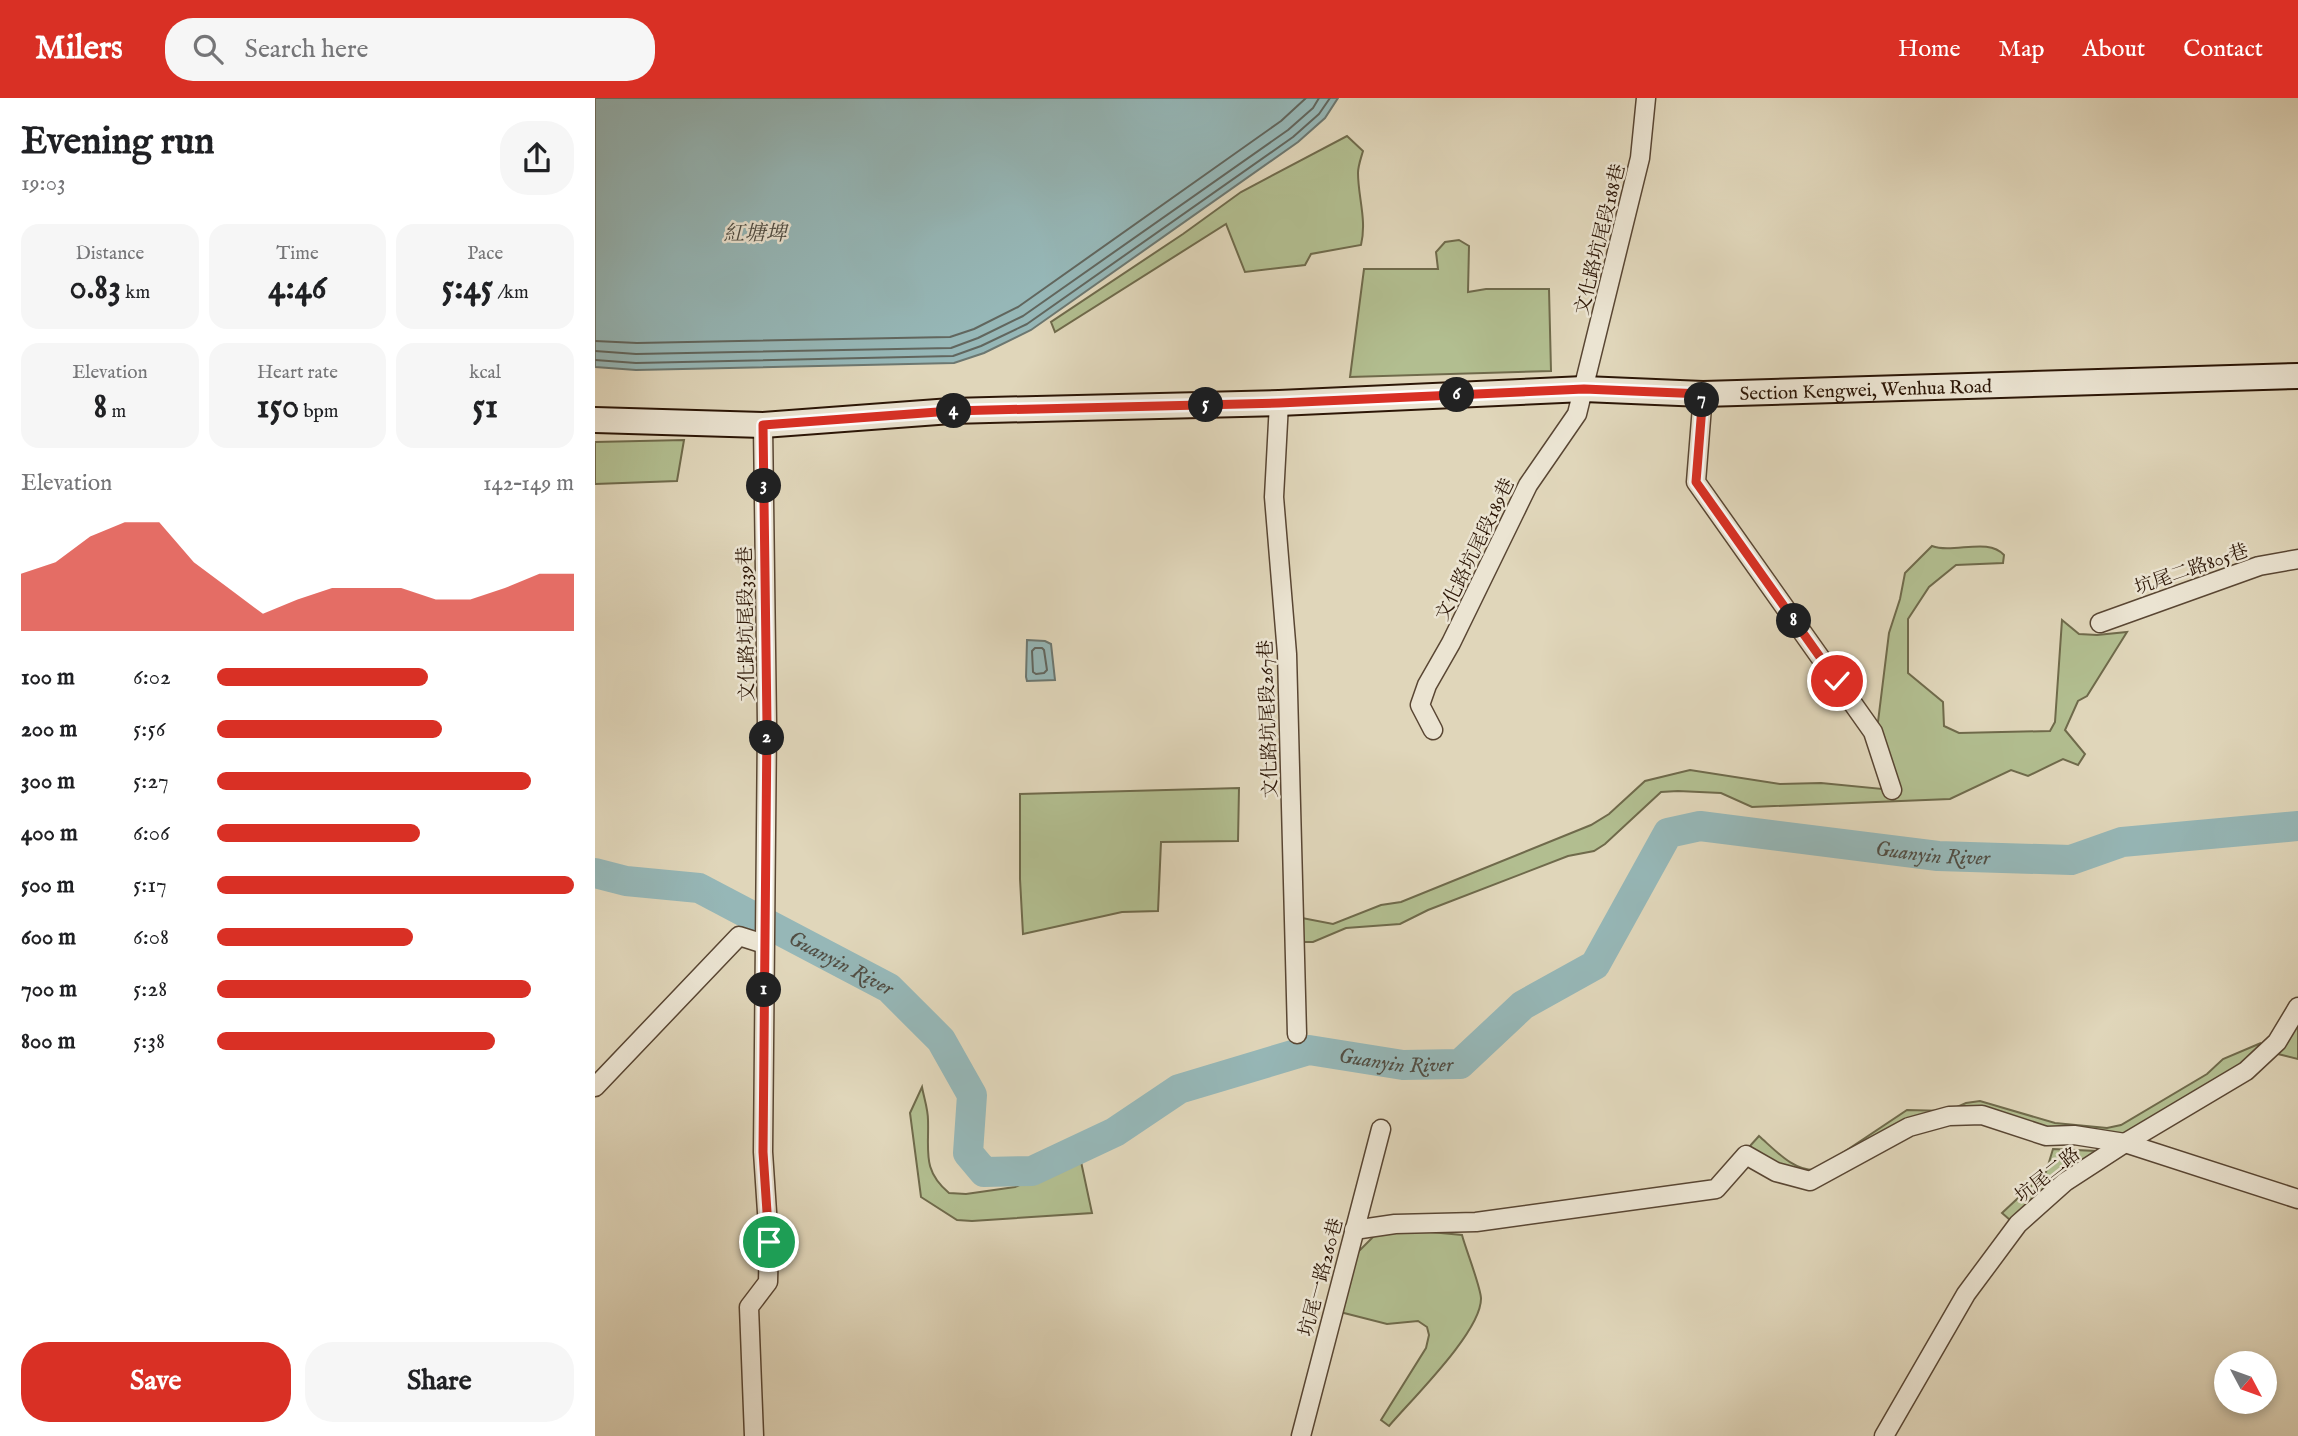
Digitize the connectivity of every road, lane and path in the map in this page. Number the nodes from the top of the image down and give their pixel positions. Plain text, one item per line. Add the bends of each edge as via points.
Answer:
1 (1646, 98) edge
2 (2298, 376) edge
3 (1584, 389) junction
4 (1703, 394) junction
5 (1279, 403) junction
6 (595, 420) edge
7 (763, 425) junction
8 (2298, 559) edge
9 (2100, 623) dead end
10 (1433, 730) dead end
11 (1892, 790) dead end
12 (764, 942) junction
13 (2298, 1007) edge
14 (1297, 1034) dead end
15 (595, 1087) edge
16 (1381, 1129) dead end
17 (2126, 1143) junction
18 (2298, 1199) edge
19 (1354, 1230) junction
20 (754, 1436) edge
21 (1300, 1436) edge
22 (1884, 1436) edge

1 - 3 street, 文化路坑尾段188巷 via 1640,158
2 - 4 main road, Section Kengwei, Wenhua Road
3 - 4 main road, Section Kengwei, Wenhua Road
3 - 5 main road, Section Kengwei, Wenhua Road
3 - 10 street, 文化路坑尾段189巷 via 1577,414 1528,485 1427,685 1420,705
4 - 11 street via 1696,482 1873,732
5 - 7 main road, Section Kengwei, Wenhua Road via 951,411
5 - 14 street, 文化路坑尾段267巷 via 1274,497 1287,654
6 - 7 main road, Section Kengwei, Wenhua Road
7 - 12 street, 文化路坑尾段339巷
8 - 9 street, 坑尾二路805巷 via 2259,566
12 - 15 street via 739,936
12 - 20 street, 文化路坑尾段339巷 via 763,1152 769,1242 768,1283 749,1307
13 - 17 street, 坑尾二路 via 2277,1042 2246,1071
16 - 19 street, 坑尾一路260巷
17 - 18 street
17 - 19 street via 2046,1136 1983,1115 1963,1115 1909,1127 1810,1181 1776,1172 1746,1155 1716,1189 1476,1222
17 - 22 street, 坑尾二路 via 2065,1182 2018,1224 1966,1294
19 - 21 street, 坑尾一路260巷

